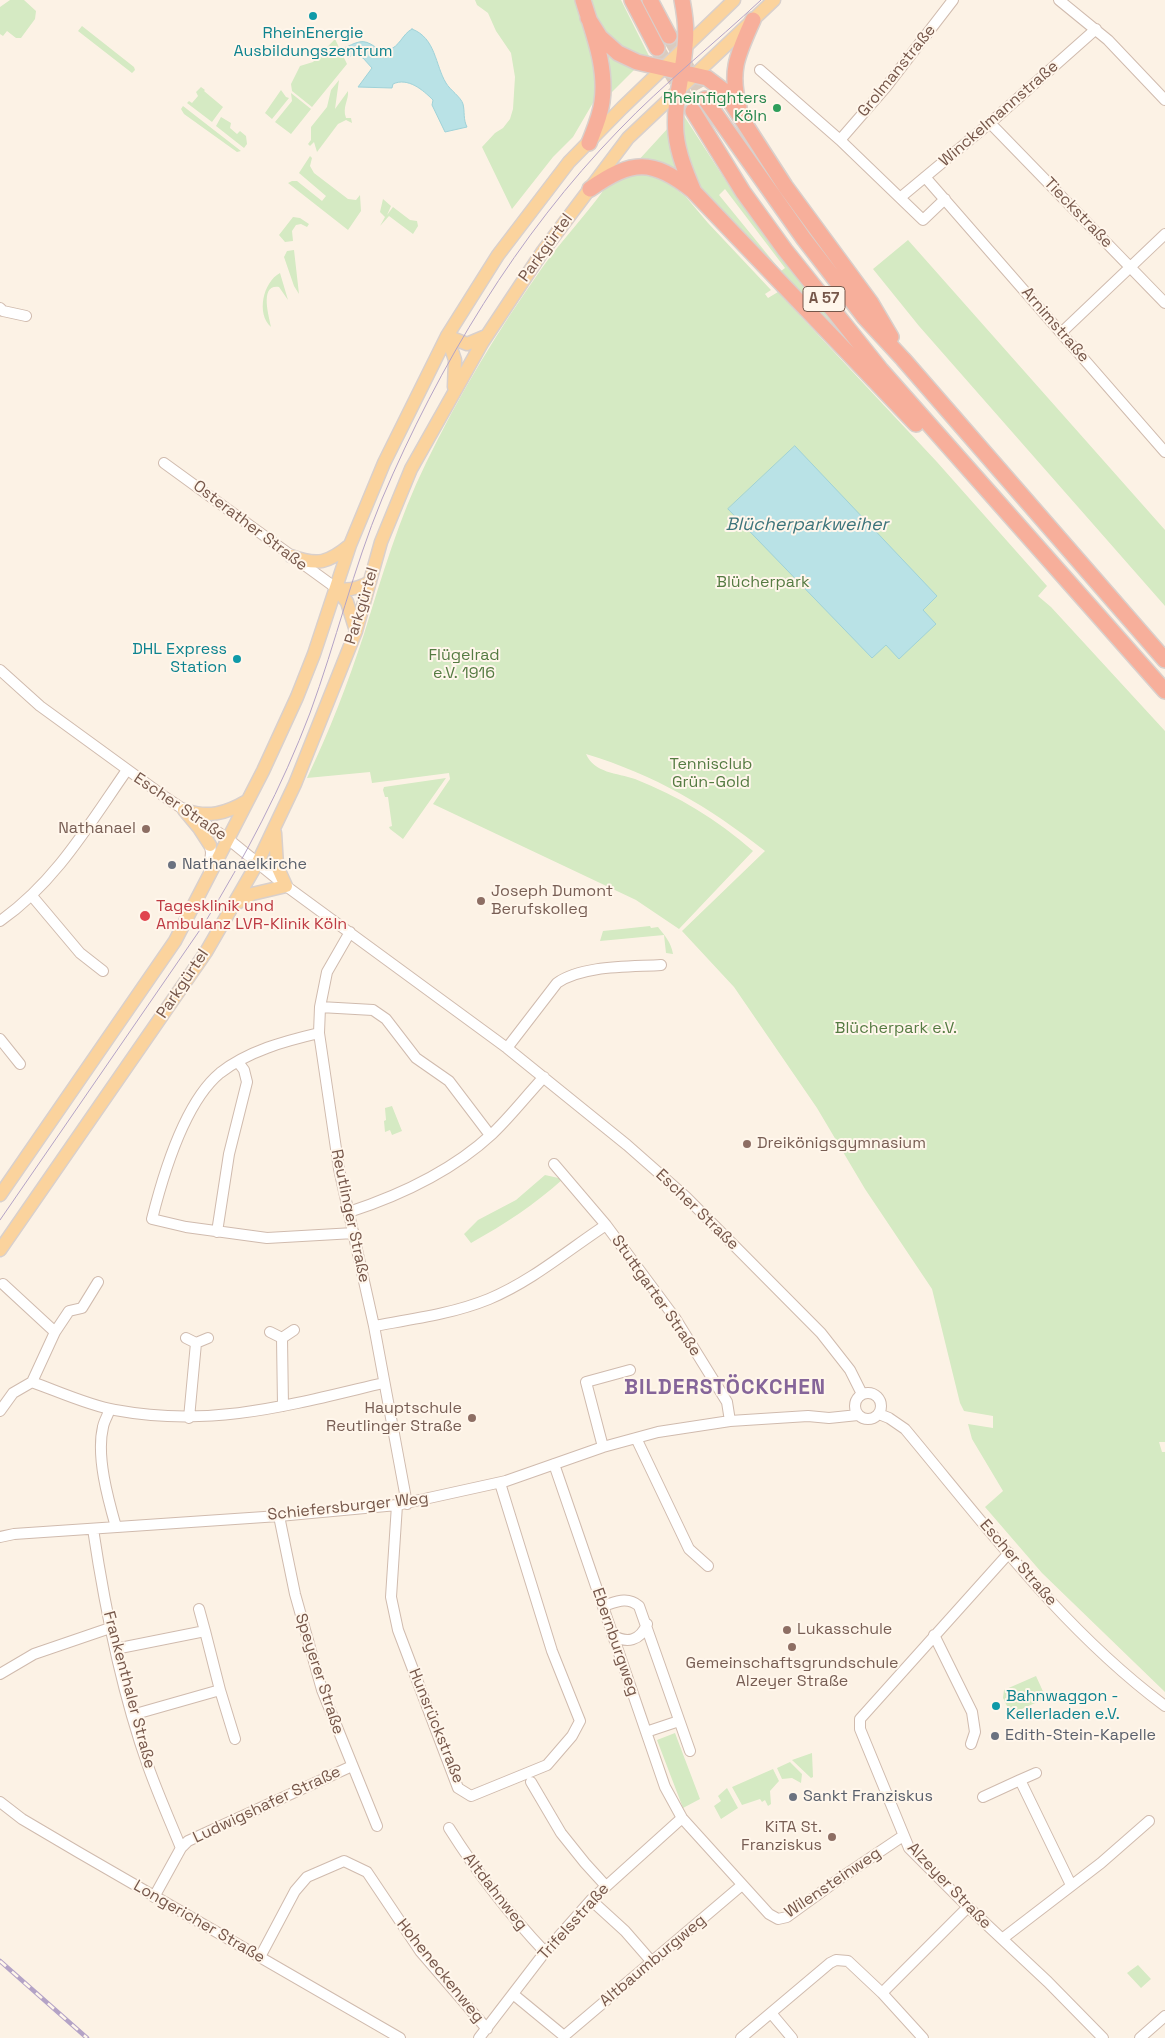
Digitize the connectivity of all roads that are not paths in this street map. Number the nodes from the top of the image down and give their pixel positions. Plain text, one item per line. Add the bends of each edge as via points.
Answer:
1 (583, 0) edge
2 (632, 0) edge
3 (650, 0) edge
4 (682, 0) edge
5 (734, 0) edge
6 (774, 0) edge
7 (953, 0) edge
8 (1058, 0) edge
9 (588, 18) junction
10 (753, 20) junction
11 (1096, 29) junction
12 (669, 36) tunnel mouth
13 (685, 47) junction
14 (657, 48) tunnel mouth
15 (664, 67) junction
16 (760, 70) dead end
17 (689, 73) junction
18 (677, 91) junction
19 (705, 99) tunnel mouth
20 (1165, 100) edge
21 (693, 111) tunnel mouth
22 (990, 123) junction
23 (749, 132) junction
24 (840, 140) junction
25 (589, 143) junction
26 (925, 177) junction
27 (590, 189) junction
28 (694, 192) junction
29 (901, 197) junction
30 (945, 199) junction
31 (1165, 234) edge
32 (1130, 266) junction
33 (1165, 303) edge
34 (0, 308) edge
35 (26, 316) dead end
36 (1062, 332) junction
37 (447, 336) junction
38 (486, 336) junction
39 (903, 359) junction
40 (454, 392) junction
41 (1165, 452) edge
42 (164, 463) dead end
43 (972, 475) junction
44 (350, 545) junction
45 (291, 556) junction
46 (370, 582) junction
47 (336, 588) junction
48 (356, 631) junction
49 (1165, 660) edge
50 (0, 670) edge
51 (1165, 691) edge
52 (126, 770) junction
53 (246, 802) junction
54 (184, 810) junction
55 (274, 831) junction
56 (228, 839) junction
57 (210, 845) joint
58 (258, 862) junction
59 (208, 876) junction
60 (286, 886) junction
61 (32, 896) junction
62 (235, 904) junction
63 (0, 921) edge
64 (350, 932) junction
65 (661, 965) dead end
66 (103, 971) dead end
67 (320, 1007) junction
68 (319, 1033) junction
69 (0, 1039) edge
70 (507, 1048) junction
71 (238, 1062) junction
72 (20, 1064) dead end
73 (544, 1078) junction
74 (490, 1135) junction
75 (554, 1164) dead end
76 (0, 1195) edge
77 (349, 1212) junction
78 (606, 1225) junction
79 (217, 1232) junction
80 (354, 1233) junction
81 (0, 1250) edge
82 (98, 1282) dead end
83 (3, 1284) dead end
84 (374, 1326) junction
85 (294, 1330) dead end
86 (55, 1332) junction
87 (270, 1332) dead end
88 (186, 1338) dead end
89 (208, 1338) dead end
90 (282, 1338) junction
91 (196, 1343) junction
92 (630, 1370) dead end
93 (32, 1382) junction
94 (383, 1383) junction
95 (862, 1394) junction
96 (283, 1406) junction
97 (110, 1409) junction
98 (0, 1412) edge
99 (879, 1414) junction
100 (858, 1415) junction
101 (189, 1418) junction
102 (730, 1421) junction
103 (636, 1438) junction
104 (604, 1447) junction
105 (554, 1464) junction
106 (500, 1483) junction
107 (402, 1505) junction
108 (279, 1516) junction
109 (116, 1527) junction
110 (93, 1529) junction
111 (0, 1537) edge
112 (1009, 1553) junction
113 (708, 1566) dead end
114 (603, 1606) junction
115 (199, 1609) dead end
116 (647, 1624) junction
117 (110, 1628) junction
118 (205, 1632) junction
119 (612, 1635) junction
120 (934, 1635) junction
121 (115, 1649) junction
122 (0, 1674) edge
123 (220, 1690) junction
124 (1165, 1706) edge
125 (132, 1715) junction
126 (679, 1721) junction
127 (646, 1732) junction
128 (235, 1739) dead end
129 (971, 1744) dead end
130 (690, 1751) dead end
131 (352, 1766) junction
132 (1036, 1773) dead end
133 (1020, 1780) junction
134 (531, 1782) dead end
135 (983, 1797) dead end
136 (0, 1802) edge
137 (682, 1818) junction
138 (1149, 1822) dead end
139 (376, 1826) dead end
140 (449, 1828) dead end
141 (903, 1836) junction
142 (181, 1848) junction
143 (605, 1885) junction
144 (742, 1885) junction
145 (1071, 1885) junction
146 (154, 1897) junction
147 (591, 1900) junction
148 (968, 1907) junction
149 (1002, 1939) junction
150 (545, 1952) junction
151 (260, 1957) junction
152 (652, 1962) junction
153 (882, 1993) junction
154 (514, 1994) junction
155 (771, 2012) junction
156 (1165, 2016) edge
157 (487, 2029) junction
158 (400, 2038) edge
159 (479, 2038) edge
160 (740, 2038) edge
161 (792, 2038) edge
162 (923, 2038) edge
163 (1103, 2038) edge
164 (1140, 2038) edge

1 - 9 highway
2 - 14 highway
3 - 12 highway
4 - 13 highway
5 - 13 main road, Parkgürtel
6 - 10 main road
7 - 24 street, Grolmanstraße
8 - 11 street
9 - 15 highway via 600,37 618,53 637,62
9 - 25 highway via 604,74 602,103
10 - 17 main road
10 - 23 highway via 737,56 734,80 739,108
11 - 20 street
11 - 22 street, Winckelmannstraße
13 - 15 main road, Parkgürtel
13 - 17 highway
15 - 17 highway
15 - 25 main road, Parkgürtel
16 - 24 street
17 - 18 highway
17 - 23 highway via 707,78 723,90
18 - 27 main road, Parkgürtel via 628,138
18 - 28 highway via 676,134
19 - 39 highway, A 57 via 804,238 865,318
21 - 43 highway, A 57 via 743,192 785,250 881,370
22 - 26 street, Winckelmannstraße
22 - 32 street, Tieckstraße
23 - 39 highway via 871,304
24 - 29 street
25 - 37 main road, Parkgürtel via 569,162 520,224
26 - 29 street, Winckelmannstraße
26 - 30 street, Arnimstraße
27 - 28 highway via 616,172 643,166 668,173
27 - 38 main road, Parkgürtel via 538,258
28 - 43 highway via 952,462
29 - 30 street via 923,220
30 - 36 street, Arnimstraße
31 - 32 street
32 - 33 street, Tieckstraße
32 - 36 street
34 - 35 street
36 - 41 street, Arnimstraße
37 - 38 main road via 467,344
37 - 40 main road via 455,360
37 - 44 main road, Parkgürtel via 384,463
38 - 40 main road, Parkgürtel
39 - 49 highway, A 57
40 - 46 main road, Parkgürtel via 411,469 381,542
42 - 45 street, Osterather Straße
43 - 51 highway, A 57
44 - 45 main road via 336,557 316,563
44 - 47 main road, Parkgürtel
45 - 47 street, Osterather Straße
46 - 47 main road via 351,590
46 - 48 main road, Parkgürtel
47 - 48 main road via 347,602
47 - 53 main road, Parkgürtel via 297,697
48 - 55 main road, Parkgürtel
50 - 52 street, Escher Straße via 40,706
52 - 54 street, Escher Straße
52 - 61 street via 80,838
53 - 54 main road via 226,813 214,815
53 - 56 main road, Parkgürtel
54 - 56 street, Escher Straße
54 - 57 main road
55 - 58 main road, Parkgürtel
55 - 60 main road via 277,866
56 - 58 street, Escher Straße
56 - 59 main road, Parkgürtel
57 - 59 street
58 - 60 street, Escher Straße
58 - 62 main road, Parkgürtel
59 - 76 main road, Parkgürtel via 175,941
60 - 62 main road via 252,894
60 - 64 street, Escher Straße
61 - 63 street
61 - 66 street via 80,953
62 - 81 main road, Parkgürtel via 206,952
64 - 67 street, Reutlinger Straße via 326,972
64 - 70 street, Escher Straße
65 - 70 street via 568,975 557,983
67 - 68 street, Reutlinger Straße
67 - 74 street via 373,1010 382,1016 416,1058 450,1081
68 - 71 street via 279,1044
68 - 77 street, Reutlinger Straße via 331,1125
69 - 72 street
70 - 73 street, Escher Straße
71 - 79 street via 247,1082 229,1154
71 - 79 street via 221,1072 190,1110 152,1219
73 - 74 street
73 - 95 street, Escher Straße via 686,1197 821,1334 843,1361
74 - 77 street via 450,1167 413,1188
75 - 78 street, Stuttgarter Straße
77 - 80 street, Reutlinger Straße
78 - 84 street, Stuttgarter Straße via 530,1277 490,1299 436,1316
78 - 102 street, Stuttgarter Straße via 675,1318 727,1402
79 - 80 street via 267,1238
80 - 84 street, Reutlinger Straße
82 - 86 street via 82,1308 69,1311
83 - 86 street
84 - 94 street, Reutlinger Straße
85 - 90 street
86 - 93 street
87 - 90 street
88 - 91 street
89 - 91 street
90 - 96 street
91 - 101 street
92 - 104 street via 586,1382
93 - 97 street
93 - 98 street via 13,1394
94 - 96 street
94 - 107 street, Reutlinger Straße
95 - 99 street via 877,1396 882,1407
95 - 100 street via 855,1403
96 - 101 street
97 - 101 street
97 - 109 street via 103,1427 102,1464
99 - 100 street via 868,1419
99 - 112 street, Escher Straße via 905,1429
100 - 102 street, Schiefersburger Weg
102 - 103 street, Schiefersburger Weg
103 - 104 street, Schiefersburger Weg
103 - 113 street via 689,1549
104 - 105 street, Schiefersburger Weg
105 - 106 street, Schiefersburger Weg
105 - 114 street, Ebernburgweg
106 - 107 street, Schiefersburger Weg
106 - 107 street, Hunsrückstraße via 552,1651 580,1721 572,1736 547,1765 471,1796 458,1788 394,1613 391,1597
107 - 108 street, Schiefersburger Weg
108 - 109 street, Schiefersburger Weg
108 - 131 street, Speyerer Straße via 294,1594 310,1652 333,1722
109 - 110 street, Schiefersburger Weg
110 - 111 street, Schiefersburger Weg
110 - 117 street, Frankenthaler Straße
112 - 120 street, Alzeyer Straße
112 - 124 street, Escher Straße via 1083,1636
114 - 116 street, Ebernburgweg via 624,1599 633,1601 639,1606
114 - 119 street, Ebernburgweg
115 - 118 street
116 - 119 street via 639,1637 629,1640
116 - 126 street, Ebernburgweg
117 - 121 street, Frankenthaler Straße
117 - 122 street via 34,1654
118 - 121 street
118 - 123 street
119 - 127 street, Ebernburgweg
120 - 129 street via 972,1712 975,1732
120 - 141 street, Alzeyer Straße via 860,1719 860,1729
121 - 125 street, Frankenthaler Straße
123 - 125 street
123 - 128 street
125 - 142 street, Frankenthaler Straße via 148,1766
126 - 127 street
126 - 130 street, Ebernburgweg
127 - 137 street, Ebernburgweg via 665,1786
131 - 139 street, Speyerer Straße
131 - 142 street, Ludwigshafer Straße via 196,1836
132 - 133 street
133 - 135 street
133 - 145 street
134 - 143 street via 561,1833
136 - 146 street, Longericher Straße
137 - 143 street, Trifelsstraße
137 - 144 street, Wilensteinweg
138 - 145 street
140 - 150 street, Altdahnweg via 476,1871
141 - 144 street, Wilensteinweg via 787,1917 778,1919 769,1914
141 - 148 street, Alzeyer Straße via 909,1848
142 - 146 street, Ludwigshafer Straße
143 - 147 street, Trifelsstraße
144 - 152 street, Altbaumburgweg
145 - 149 street
146 - 151 street, Longericher Straße
147 - 150 street, Trifelsstraße
147 - 152 street
148 - 149 street, Alzeyer Straße
148 - 153 street
149 - 163 street, Alzeyer Straße
150 - 154 street, Trifelsstraße
151 - 157 street, Hoheneckenweg via 295,1891 307,1877 344,1861 366,1872 420,1952
151 - 158 street, Longericher Straße
152 - 154 street, Altbaumburgweg via 564,2036
153 - 155 street via 848,1961 836,1960
153 - 162 street
154 - 157 street, Trifelsstraße
155 - 160 street
155 - 161 street
156 - 164 street
157 - 159 street, Trifelsstraße

